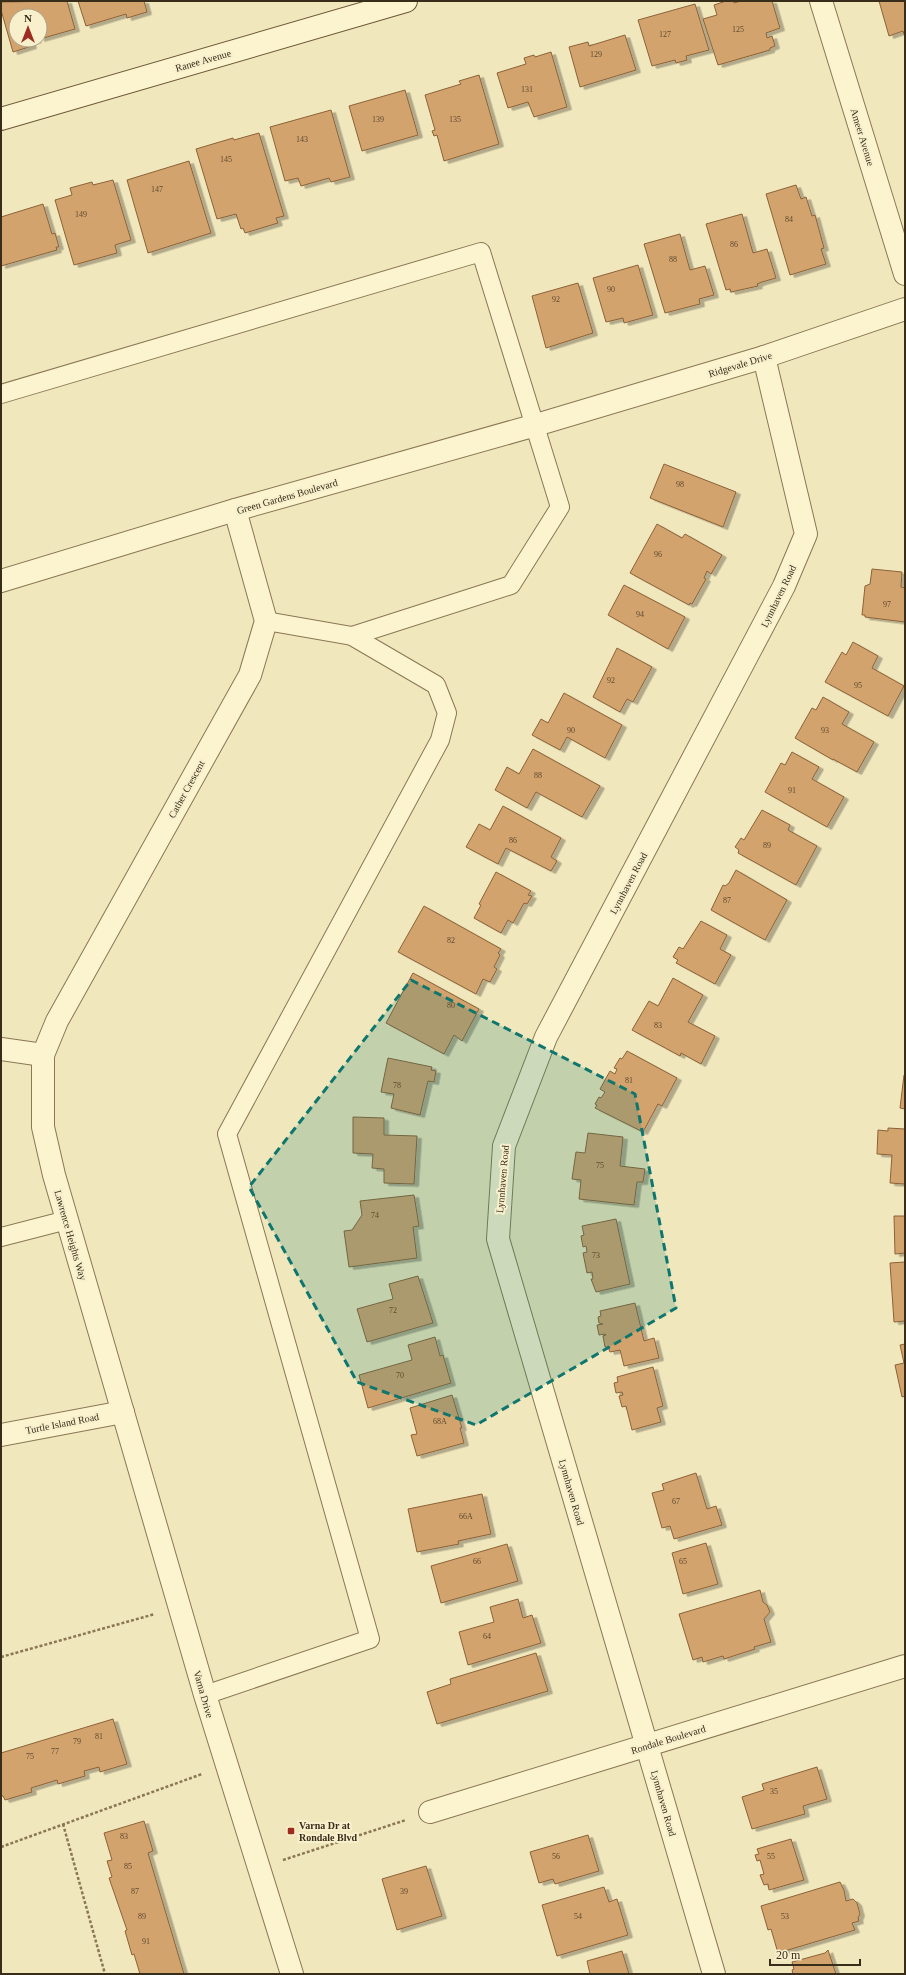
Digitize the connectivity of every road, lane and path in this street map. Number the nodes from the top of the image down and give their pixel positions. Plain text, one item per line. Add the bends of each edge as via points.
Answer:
1 (406, 1) edge
2 (821, 1) edge
3 (1, 119) edge
4 (905, 274) edge
5 (905, 310) edge
6 (764, 357) junction
7 (1, 394) edge
8 (574, 414) joint
9 (536, 425) junction
10 (235, 510) junction
11 (1, 581) edge
12 (266, 622) junction
13 (352, 636) junction
14 (1, 1049) edge
15 (43, 1055) junction
16 (67, 1220) junction
17 (1, 1237) edge
18 (122, 1412) junction
19 (1, 1435) edge
20 (179, 1607) junction
21 (1, 1657) edge
22 (905, 1666) edge
23 (205, 1695) junction
24 (648, 1746) junction
25 (226, 1766) junction
26 (430, 1812) joint
27 (63, 1824) junction
28 (1, 1847) edge
29 (258, 1868) junction
30 (105, 1974) edge
31 (292, 1974) edge
32 (714, 1974) edge

1 - 3 street, Ranee Avenue
2 - 4 street, Ameer Avenue
5 - 6 street, Ridgevale Drive
6 - 8 street, Ridgevale Drive
6 - 24 street, Lynnhaven Road via 806,534 781,593 546,1036 504,1146 498,1239
7 - 9 lane via 481,252
8 - 9 street, Green Gardens Boulevard
9 - 10 street, Green Gardens Boulevard
9 - 13 lane via 560,507 511,585
10 - 11 street, Green Gardens Boulevard
10 - 12 street
12 - 13 lane
12 - 15 street, Cather Crescent via 250,675 57,1020
13 - 23 lane via 436,685 447,713 440,740 227,1134 370,1639
14 - 15 street
15 - 16 street, Lawrence Heights Way via 43,1127
16 - 17 lane
16 - 18 street, Lawrence Heights Way
18 - 19 street, Turtle Island Road
18 - 20 street, Varna Drive
20 - 21 path
20 - 23 street, Varna Drive
22 - 24 street, Rondale Boulevard
23 - 25 street, Varna Drive
24 - 26 street, Rondale Boulevard
24 - 32 street, Lynnhaven Road
25 - 27 path
25 - 29 street, Varna Drive
26 - 29 path
27 - 28 path
27 - 30 path
29 - 31 street, Varna Drive

